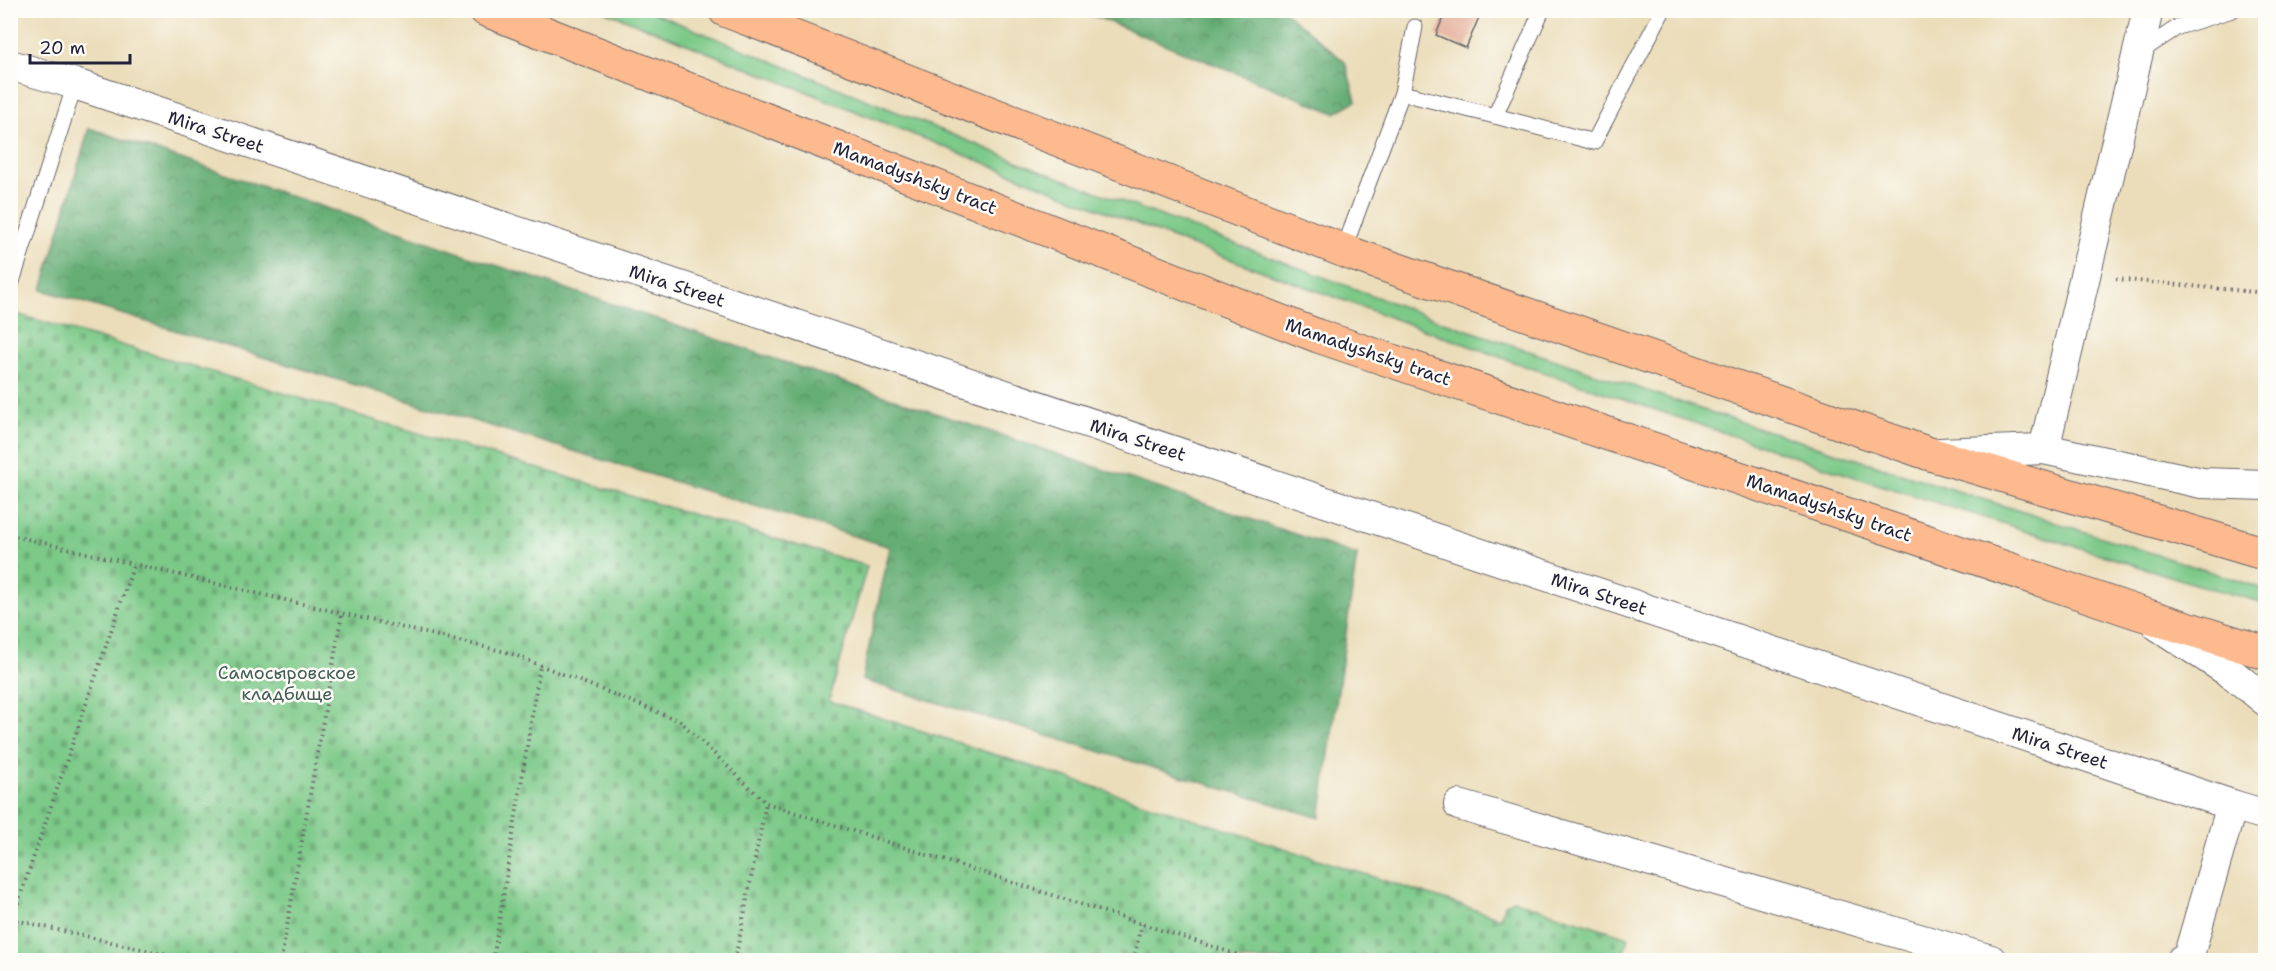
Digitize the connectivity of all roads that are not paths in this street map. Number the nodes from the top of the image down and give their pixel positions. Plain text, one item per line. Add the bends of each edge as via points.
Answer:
1 (486, 10) edge
2 (725, 10) edge
3 (1542, 10) edge
4 (1663, 10) edge
5 (2148, 10) edge
6 (2232, 10) edge
7 (1414, 27) dead end
8 (2138, 54) junction
9 (10, 65) edge
10 (75, 84) junction
11 (1402, 93) junction
12 (1495, 116) junction
13 (1343, 251) junction
14 (10, 288) edge
15 (2044, 448) junction
16 (1930, 454) junction
17 (2265, 485) edge
18 (2265, 554) edge
19 (2139, 613) junction
20 (2265, 653) edge
21 (2265, 700) edge
22 (1459, 805) dead end
23 (2232, 805) junction
24 (2265, 814) edge
25 (1991, 960) edge
26 (2182, 960) edge

1 - 19 main road, Mamadyshsky tract via 1318,336
2 - 13 main road
3 - 12 lane
4 - 12 lane via 1594,142
5 - 8 street
6 - 8 lane via 2178,27
7 - 11 lane
8 - 15 street
9 - 10 street, Mira Street
10 - 14 lane
10 - 23 street, Mira Street
11 - 12 lane
11 - 13 lane
13 - 16 main road
15 - 16 street
15 - 17 street via 2202,483
16 - 18 main road
19 - 20 main road, Mamadyshsky tract
19 - 21 street
22 - 25 street
23 - 24 street, Mira Street
23 - 26 street via 2188,958

